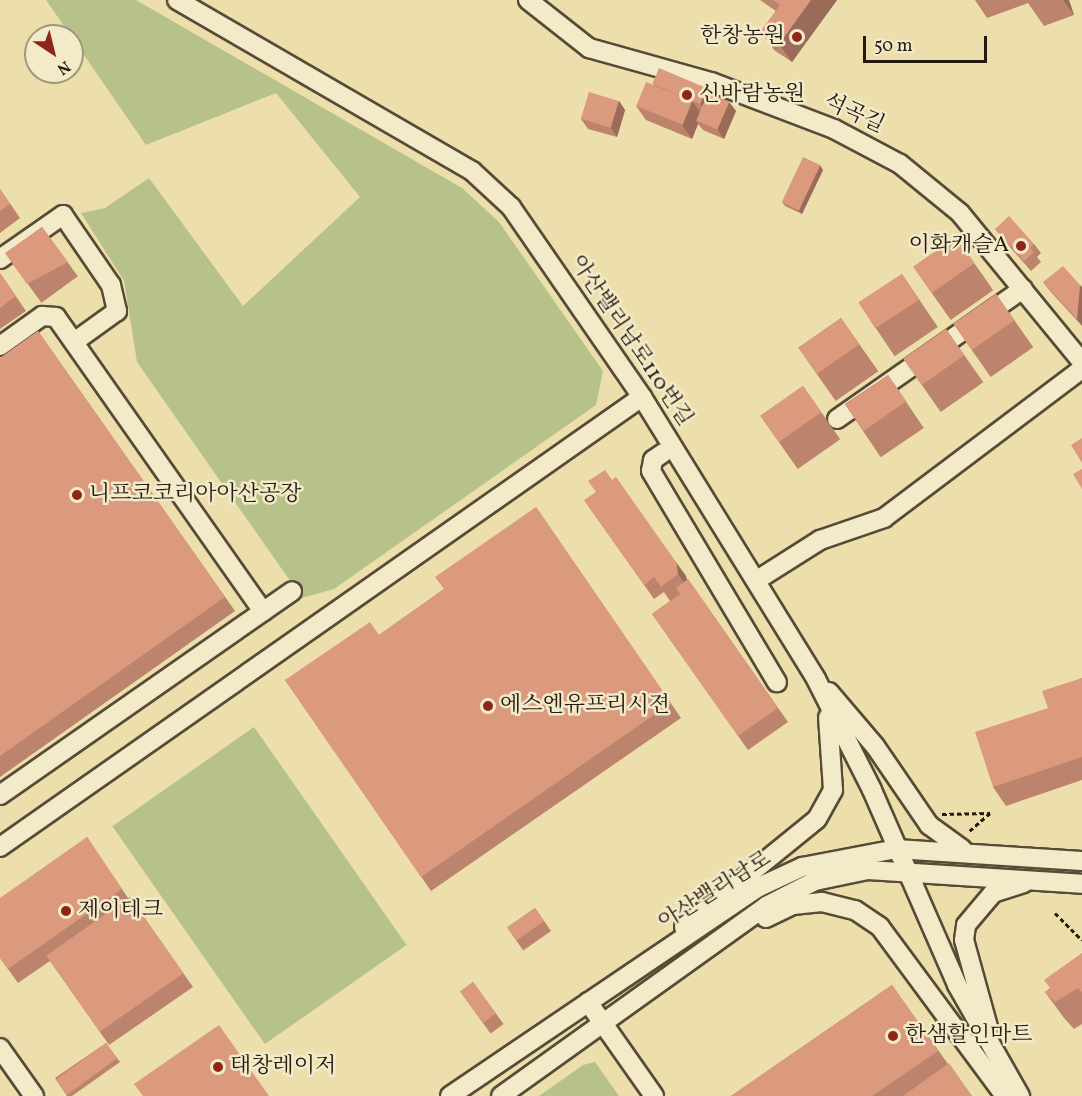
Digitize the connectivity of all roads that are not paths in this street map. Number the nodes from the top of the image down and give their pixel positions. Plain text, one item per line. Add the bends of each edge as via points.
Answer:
1 (177, 0) edge
2 (528, 0) edge
3 (0, 259) edge
4 (1023, 289) junction
5 (74, 342) junction
6 (0, 346) edge
7 (1082, 362) edge
8 (1082, 369) edge
9 (642, 398) junction
10 (837, 419) dead end
11 (663, 453) dead end
12 (757, 580) junction
13 (292, 591) dead end
14 (263, 612) junction
15 (816, 679) junction
16 (777, 682) dead end
17 (0, 795) edge
18 (965, 841) junction
19 (0, 847) edge
20 (896, 849) junction
21 (1082, 861) edge
22 (905, 871) junction
23 (1031, 880) junction
24 (1082, 884) edge
25 (719, 941) junction
26 (670, 946) junction
27 (588, 1002) junction
28 (604, 1024) junction
29 (0, 1048) edge
30 (999, 1063) junction
31 (34, 1096) edge
32 (450, 1096) edge
33 (501, 1096) edge
34 (654, 1096) edge
35 (1005, 1096) edge
36 (1020, 1096) edge

1 - 9 street, 아산밸리남로110번길 via 495,187
2 - 4 street, 석곡길 via 590,48 711,82 834,129 900,164 960,213
3 - 5 street via 63,215 111,285 117,311
4 - 7 street, 석곡길
4 - 10 street
5 - 6 street via 56,317 48,315
5 - 14 street
8 - 12 street via 884,518 820,540
9 - 12 street, 아산밸리남로110번길
9 - 19 street
11 - 16 street via 652,460 651,471
12 - 15 street, 아산밸리남로110번길
13 - 14 street
14 - 17 street
15 - 18 street via 875,746 929,825
15 - 20 street, 아산밸리남로110번길
15 - 26 street via 833,733 833,789 817,819 802,837 689,920
18 - 20 street, 아산밸리남로
18 - 21 street, 아산밸리남로
20 - 22 street, 아산밸리남로110번길
20 - 26 street, 아산밸리남로 via 802,867 757,888
22 - 23 street, 아산밸리남로
22 - 25 street, 아산밸리남로 via 868,870 815,881 766,906
22 - 30 street, 아산밸리남로110번길
23 - 24 street, 아산밸리남로
23 - 30 street via 993,893 971,916 965,932
25 - 28 street, 아산밸리남로
25 - 35 street via 793,905 822,902 855,910 892,940
26 - 27 street, 아산밸리남로
27 - 28 street
27 - 32 street, 아산밸리남로
28 - 33 street, 아산밸리남로
28 - 34 street
29 - 31 street
30 - 36 street

